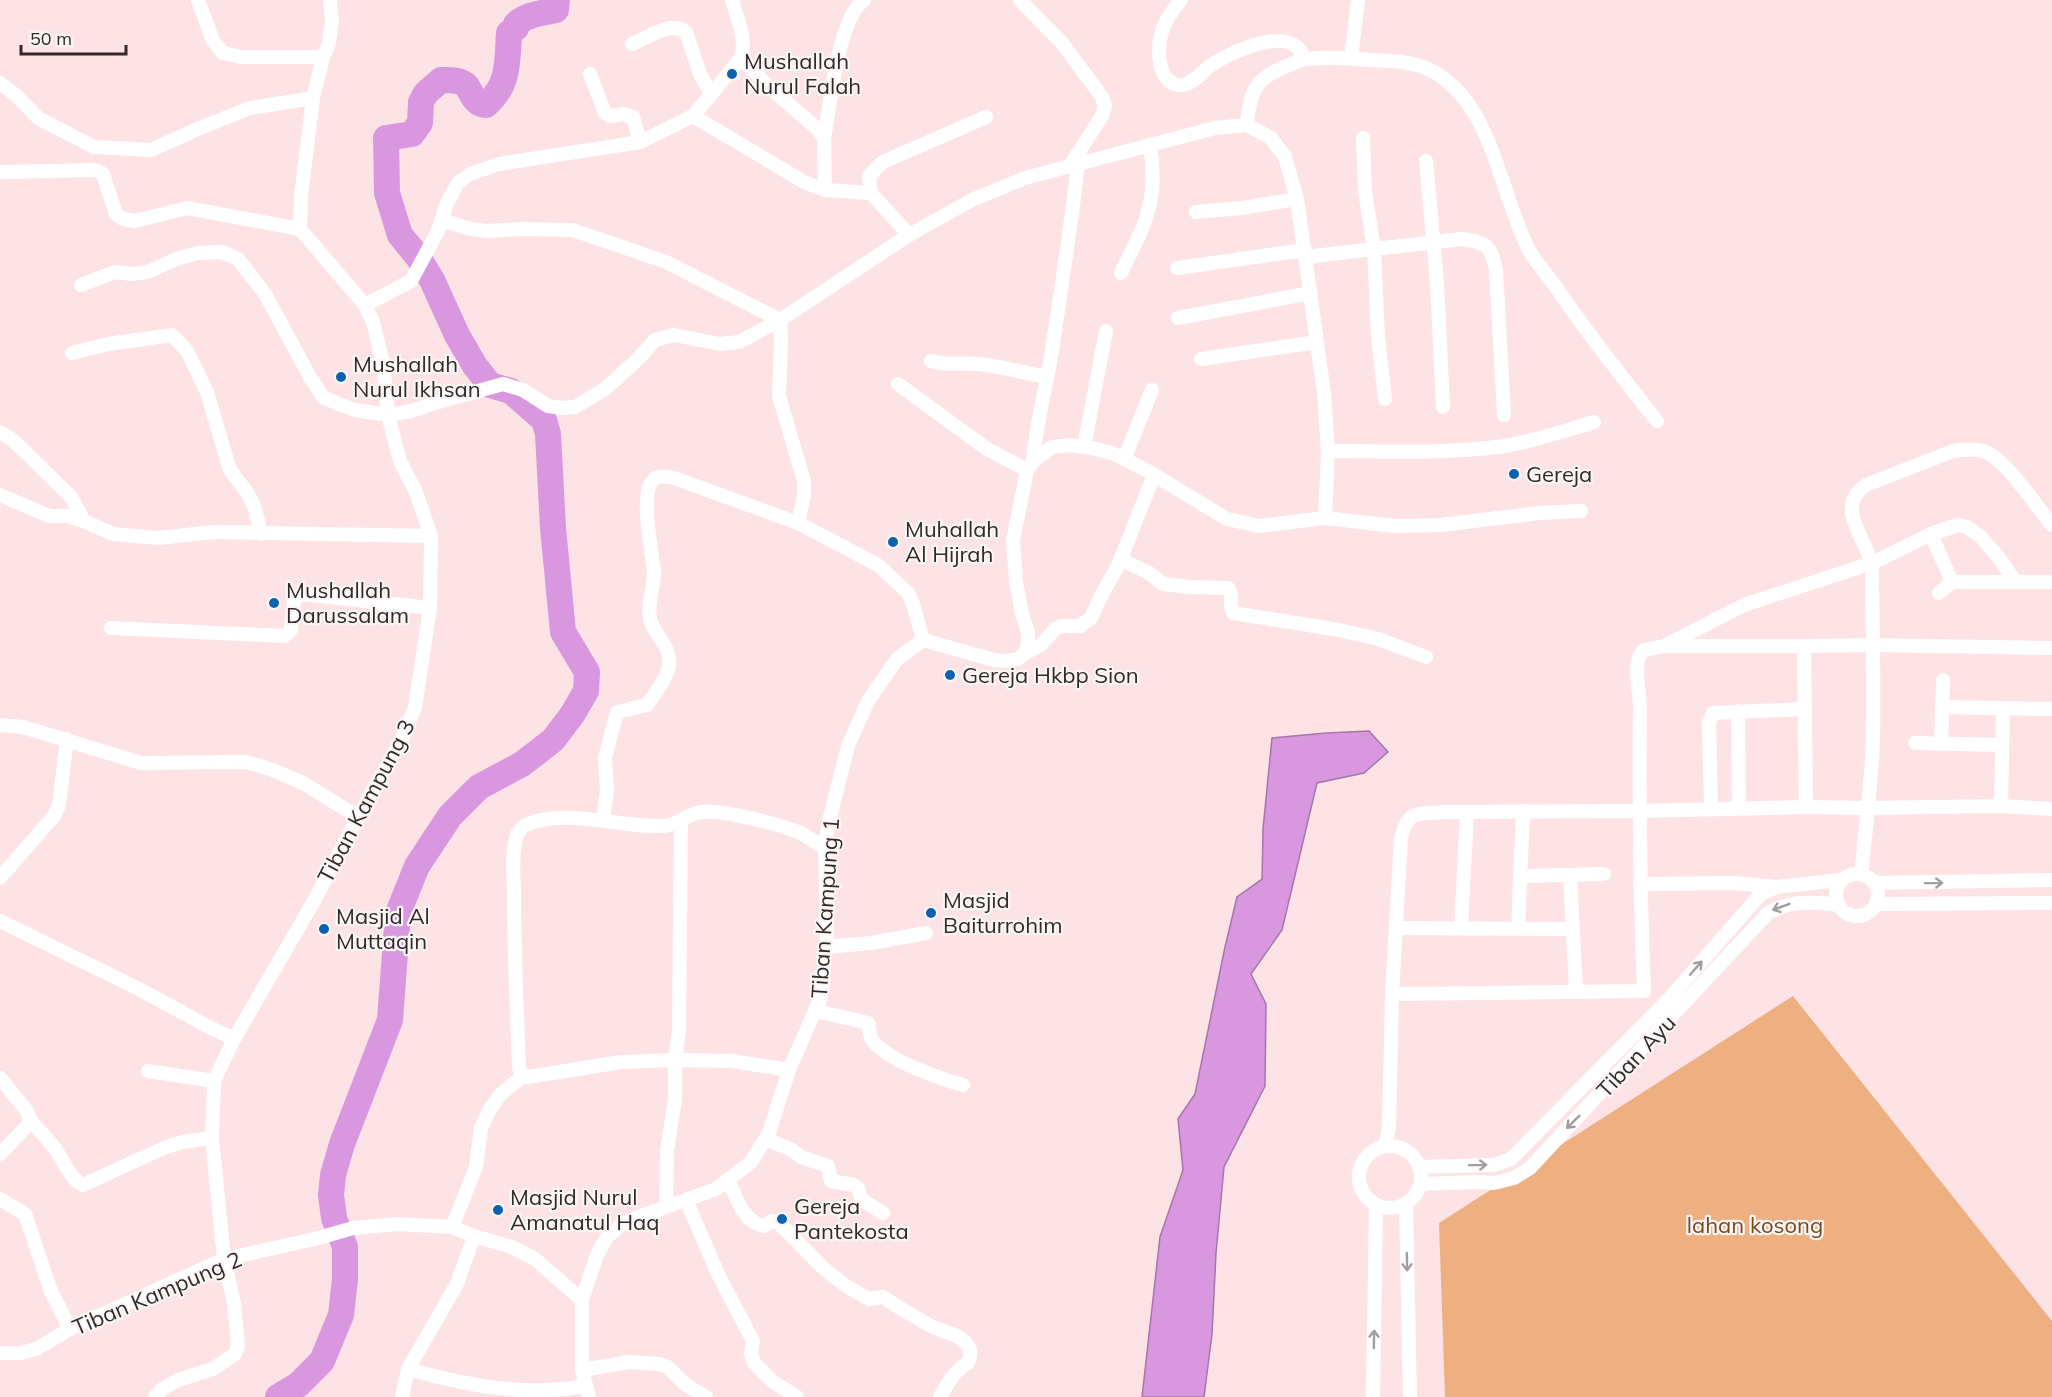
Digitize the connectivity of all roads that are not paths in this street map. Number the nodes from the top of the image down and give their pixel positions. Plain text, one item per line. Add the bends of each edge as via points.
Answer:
1 (198, 0) edge
2 (330, 0) edge
3 (732, 0) edge
4 (864, 0) edge
5 (1020, 0) edge
6 (1181, 0) edge
7 (1358, 0) edge
8 (632, 44) dead end
9 (323, 57) junction
10 (741, 58) junction
11 (1351, 58) junction
12 (1305, 59) junction
13 (590, 74) dead end
14 (0, 83) edge
15 (711, 93) junction
16 (313, 98) junction
17 (693, 116) junction
18 (986, 117) dead end
19 (1247, 125) junction
20 (824, 138) junction
21 (1363, 138) dead end
22 (640, 142) junction
23 (1150, 145) junction
24 (1426, 161) dead end
25 (1075, 164) junction
26 (0, 172) edge
27 (825, 190) junction
28 (871, 194) junction
29 (1297, 199) junction
30 (1196, 212) dead end
31 (442, 218) junction
32 (300, 229) junction
33 (909, 235) junction
34 (1433, 242) junction
35 (1374, 249) junction
36 (1306, 254) junction
37 (1177, 268) dead end
38 (1121, 273) dead end
39 (81, 285) dead end
40 (1311, 293) junction
41 (364, 305) junction
42 (1178, 318) dead end
43 (780, 320) junction
44 (1106, 331) dead end
45 (1317, 342) junction
46 (72, 353) dead end
47 (1201, 358) dead end
48 (931, 362) dead end
49 (1047, 378) junction
50 (898, 384) dead end
51 (1152, 390) dead end
52 (1385, 399) dead end
53 (1443, 407) dead end
54 (388, 415) junction
55 (1504, 415) dead end
56 (1594, 422) dead end
57 (1657, 422) dead end
58 (0, 432) edge
59 (1084, 447) junction
60 (1328, 451) junction
61 (1124, 459) junction
62 (1030, 465) junction
63 (1154, 475) junction
64 (0, 495) edge
65 (1581, 511) dead end
66 (1326, 518) junction
67 (84, 521) junction
68 (798, 523) junction
69 (2052, 525) edge
70 (261, 534) junction
71 (1931, 534) junction
72 (431, 536) junction
73 (1120, 559) junction
74 (1872, 563) junction
75 (2015, 581) junction
76 (1952, 582) junction
77 (2052, 582) edge
78 (1939, 593) dead end
79 (430, 608) junction
80 (111, 628) dead end
81 (923, 640) junction
82 (1873, 645) junction
83 (1664, 646) junction
84 (1804, 646) junction
85 (2052, 648) edge
86 (1025, 653) junction
87 (1425, 657) dead end
88 (1943, 680) dead end
89 (1942, 707) junction
90 (1805, 709) junction
91 (2003, 709) junction
92 (2052, 709) edge
93 (1738, 711) junction
94 (0, 725) edge
95 (67, 739) junction
96 (1915, 743) dead end
97 (1941, 744) junction
98 (2001, 745) junction
99 (2001, 806) junction
100 (1806, 807) junction
101 (1739, 808) junction
102 (1868, 808) junction
103 (1711, 809) junction
104 (2052, 809) edge
105 (1523, 811) junction
106 (1640, 811) junction
107 (1467, 812) junction
108 (358, 816) junction
109 (603, 820) junction
110 (681, 822) junction
111 (825, 848) junction
112 (1604, 874) dead end
113 (1861, 874) junction
114 (1570, 875) junction
115 (1521, 876) junction
116 (0, 878) edge
117 (1841, 880) junction
118 (2052, 880) edge
119 (1875, 883) junction
120 (1640, 884) junction
121 (1776, 887) junction
122 (2052, 903) edge
123 (1876, 904) junction
124 (1839, 905) junction
125 (0, 921) edge
126 (1397, 928) junction
127 (1461, 928) junction
128 (1518, 928) junction
129 (1572, 929) junction
130 (927, 933) dead end
131 (826, 947) junction
132 (1644, 991) junction
133 (1576, 992) junction
134 (1392, 994) junction
135 (1668, 1000) junction
136 (816, 1011) junction
137 (234, 1039) junction
138 (675, 1060) junction
139 (789, 1070) junction
140 (148, 1071) dead end
141 (523, 1076) junction
142 (0, 1078) edge
143 (214, 1081) junction
144 (963, 1085) dead end
145 (30, 1120) junction
146 (212, 1138) junction
147 (766, 1139) junction
148 (1385, 1146) junction
149 (0, 1154) edge
150 (1420, 1167) junction
151 (728, 1180) junction
152 (1421, 1184) junction
153 (0, 1199) edge
154 (686, 1200) junction
155 (1406, 1204) junction
156 (1376, 1205) junction
157 (666, 1208) junction
158 (884, 1213) dead end
159 (452, 1227) junction
160 (474, 1236) junction
161 (224, 1259) junction
162 (582, 1300) junction
163 (70, 1329) junction
164 (0, 1353) edge
165 (408, 1369) junction
166 (582, 1370) junction
167 (587, 1391) edge
168 (155, 1397) edge
169 (402, 1397) edge
170 (706, 1397) edge
171 (797, 1397) edge
172 (940, 1397) edge
173 (1373, 1397) edge
174 (1410, 1397) edge

1 - 9 street via 213,41 223,53 241,57
2 - 9 street via 332,21
3 - 10 street via 743,41
4 - 20 street via 850,19 837,60
5 - 25 street via 1062,43 1102,97 1102,116
6 - 12 street via 1161,33 1161,69 1168,80 1180,85 1189,82 1232,51 1274,41 1297,47
7 - 11 street
8 - 15 street via 673,27 683,29
9 - 16 street
10 - 15 street
10 - 20 street
11 - 12 street
11 - 57 street via 1410,63 1438,75 1458,92 1483,129 1529,251
12 - 19 street via 1268,75 1255,87
13 - 22 street via 606,113 633,117
14 - 16 street via 38,118 94,147 151,150 250,108
15 - 17 street
16 - 32 street
17 - 22 street
17 - 27 street via 796,178
18 - 28 street via 883,162 869,176
19 - 23 street via 1215,128
19 - 29 street via 1271,138 1285,157
20 - 27 street
21 - 35 street via 1365,191
22 - 31 street via 499,165 470,174 458,183
23 - 25 street
23 - 38 street via 1152,198
24 - 34 street
25 - 33 street via 1025,178 972,200
25 - 49 street via 1067,253
26 - 32 street via 101,172 116,214 129,221 188,208
27 - 28 street
28 - 33 street
29 - 30 street
29 - 36 street
31 - 41 street via 411,281
31 - 43 street via 487,231 573,230 666,262
32 - 41 street, Tiban Kampung 3
33 - 43 street
34 - 35 street
34 - 53 street
34 - 55 street via 1478,241 1493,254
35 - 36 street
35 - 52 street
36 - 37 street
36 - 40 street
39 - 54 street via 115,272 148,272 198,252 222,252 238,259 265,294 323,397 355,410
40 - 42 street
40 - 45 street
41 - 54 street, Tiban Kampung 3 via 378,336
43 - 54 street via 731,344 683,336 655,340 605,388 575,407 548,406 523,390 503,384
43 - 68 street via 779,396 804,481
44 - 59 street
45 - 47 street
45 - 60 street
46 - 70 street via 172,335 187,351 207,392 230,467 252,501
48 - 49 street via 996,366
49 - 62 street
50 - 62 street via 987,448
51 - 61 street
54 - 72 street, Tiban Kampung 3 via 400,461
56 - 60 street via 1528,441 1475,449
58 - 67 street via 71,497
59 - 61 street
59 - 62 street via 1052,447
60 - 66 street
61 - 63 street
62 - 86 street via 1013,541 1016,581 1028,632
63 - 66 street via 1227,519 1244,524 1259,526
63 - 73 street
64 - 67 street via 50,516
65 - 66 street via 1441,525 1395,526
67 - 70 street via 113,534 159,538 214,532
68 - 81 street via 878,565 899,583 914,604
68 - 109 street via 674,478 656,478 650,484 647,528 654,572 651,621 669,655 669,664 647,705 617,712 605,758 607,790
69 - 74 street via 1994,457 1979,450 1953,451 1866,485 1855,495 1851,514
70 - 72 street
71 - 74 street
71 - 75 street via 1958,525 1967,527 1982,537
71 - 76 street
72 - 79 street, Tiban Kampung 3
73 - 86 street via 1089,622 1055,628 1041,645
73 - 87 street via 1163,584 1228,588 1233,613 1339,630 1378,639
74 - 82 street
74 - 83 street via 1744,605
75 - 76 street
75 - 77 street
76 - 78 street
79 - 80 street via 302,594 294,599 291,630 285,636
79 - 108 street, Tiban Kampung 3 via 415,707 405,734
81 - 86 street via 994,660 1018,659
81 - 111 street, Tiban Kampung 1 via 897,659 868,701 848,746
82 - 84 street
82 - 85 street
82 - 102 street
83 - 84 street
83 - 106 street via 1644,650 1638,658
84 - 90 street
88 - 89 street
89 - 91 street
89 - 97 street
90 - 93 street
90 - 100 street
91 - 92 street
91 - 98 street
93 - 101 street
93 - 103 street via 1716,711 1709,719
94 - 95 street
95 - 108 street via 141,763 246,762 303,783
95 - 116 street via 59,806
96 - 97 street
97 - 98 street
98 - 99 street
99 - 102 street
99 - 104 street
100 - 101 street
100 - 102 street
101 - 103 street
102 - 113 street
103 - 106 street
105 - 106 street
105 - 107 street
105 - 115 street
106 - 120 street
107 - 126 street via 1414,815 1405,823
107 - 127 street
108 - 137 street, Tiban Kampung 3
109 - 110 street via 663,826
109 - 141 street via 535,822 518,833 514,858 514,960 519,1068
110 - 111 street via 694,814 715,811 777,824
110 - 138 street via 679,1032
111 - 131 street, Tiban Kampung 1
112 - 114 street
113 - 117 street
113 - 119 street
114 - 115 street
114 - 129 street
115 - 128 street
117 - 121 street
117 - 124 street via 1836,897
119 -> 118 street
119 - 123 street via 1879,897
120 - 121 street via 1734,883
120 - 132 street
135 -> 121 street, Tiban Ayu via 1760,895
122 - 123 street
123 - 124 street via 1871,911 1853,916
124 -> 152 street, Tiban Ayu via 1786,904 1768,913 1530,1168 1514,1178 1494,1183
125 - 137 street
126 - 127 street
126 - 134 street
127 - 128 street
128 - 129 street
129 - 133 street
130 - 131 street
131 - 136 street, Tiban Kampung 1
132 - 133 street
132 - 135 street
133 - 134 street
134 - 148 street via 1389,1127
150 -> 135 street, Tiban Ayu via 1494,1165 1511,1159
136 - 139 street, Tiban Kampung 1
136 - 144 street via 868,1023 872,1041 884,1052 933,1076
137 - 143 street, Tiban Kampung 3
138 - 139 street via 732,1061
138 - 141 street via 621,1062
138 - 157 street
139 - 147 street, Tiban Kampung 1
140 - 143 street
141 - 159 street via 490,1108 481,1128 477,1167
142 - 145 street
143 - 146 street, Tiban Kampung 3
145 - 146 street via 83,1185 166,1147
145 - 149 street
146 - 161 street, Tiban Kampung 3
147 - 151 street, Tiban Kampung 1 via 751,1162
147 - 158 street via 828,1166 831,1180 854,1185 862,1200
148 - 150 street via 1407,1150
148 - 156 street via 1366,1157 1358,1178 1367,1198
150 - 152 street
151 - 154 street, Tiban Kampung 1
151 - 172 street via 753,1223 779,1223 846,1286 869,1299 883,1297 968,1344 968,1364 959,1368
152 - 155 street
153 - 163 street via 25,1214 50,1289
154 - 157 street, Tiban Kampung 1
154 - 171 street via 753,1341 754,1363
155 - 156 street via 1396,1208
155 -> 174 street
173 -> 156 street
157 - 162 street, Tiban Kampung 1 via 629,1221 607,1237
159 - 160 street, Tiban Kampung 2
159 - 161 street, Tiban Kampung 2 via 398,1224 353,1228
160 - 162 street, Tiban Kampung 2 via 512,1247 535,1259
160 - 165 street via 457,1284
161 - 163 street, Tiban Kampung 2
161 - 168 street, Tiban Kampung 3 via 239,1340 235,1354 213,1369 178,1380
162 - 166 street, Tiban Kampung 1
163 - 164 street, Tiban Kampung 2 via 36,1349
165 - 167 street via 452,1382 533,1391
165 - 169 street
166 - 167 street, Tiban Kampung 1
166 - 170 street via 629,1362 660,1364

